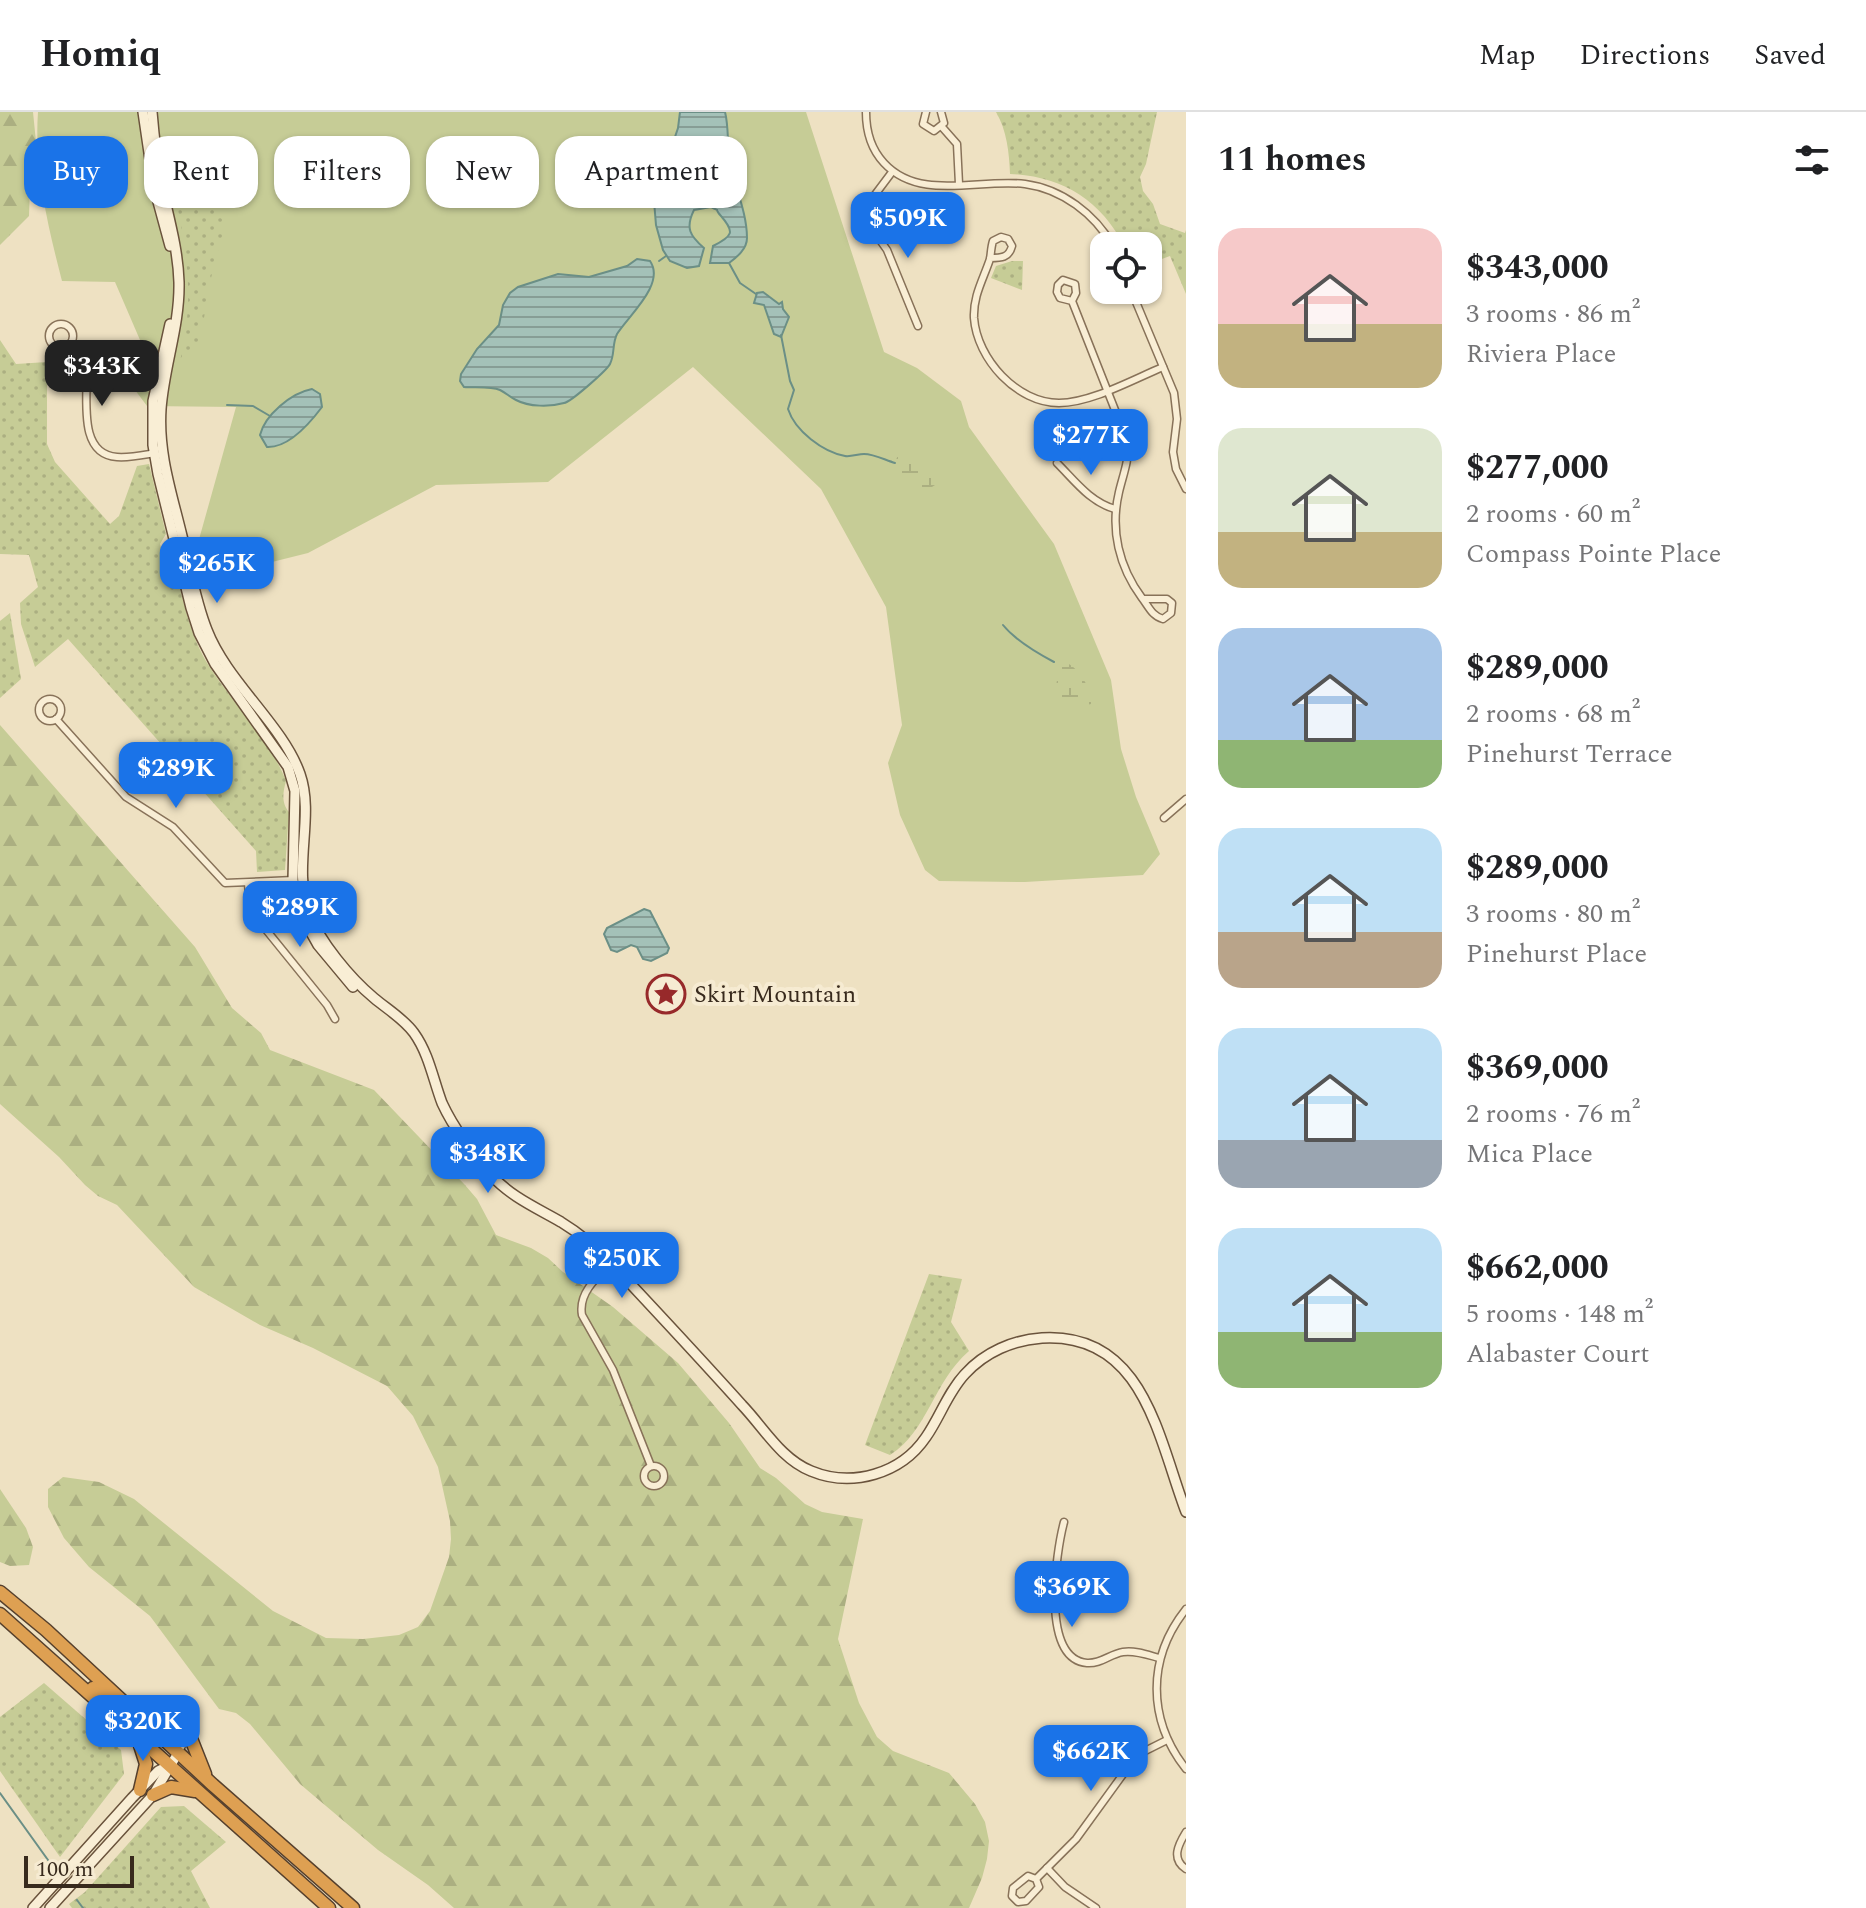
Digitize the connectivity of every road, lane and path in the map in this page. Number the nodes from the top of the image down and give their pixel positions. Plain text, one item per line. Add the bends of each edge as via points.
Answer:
1 (143, 112) edge
2 (152, 112) edge
3 (866, 112) edge
4 (926, 112) edge
5 (941, 112) edge
6 (942, 127) junction
7 (892, 172) junction
8 (959, 184) junction
9 (1104, 232) edge
10 (990, 258) dead end
11 (1072, 301) dead end
12 (1137, 304) edge
13 (918, 326) dead end
14 (71, 343) junction
15 (1163, 367) junction
16 (1109, 390) junction
17 (158, 453) junction
18 (1057, 463) dead end
19 (1186, 489) edge
20 (1115, 509) junction
21 (1143, 599) junction
22 (56, 719) dead end
23 (1186, 799) edge
24 (1164, 818) dead end
25 (297, 880) junction
26 (248, 883) junction
27 (335, 1019) dead end
28 (612, 1263) junction
29 (651, 1466) dead end
30 (1186, 1512) edge
31 (1064, 1522) dead end
32 (0, 1592) edge
33 (1186, 1609) edge
34 (0, 1614) edge
35 (1159, 1658) junction
36 (54, 1662) junction
37 (187, 1711) dead end
38 (143, 1719) junction
39 (186, 1726) junction
40 (138, 1739) junction
41 (1167, 1740) junction
42 (178, 1753) junction
43 (168, 1766) junction
44 (1186, 1769) edge
45 (213, 1785) junction
46 (140, 1790) junction
47 (198, 1792) junction
48 (153, 1795) junction
49 (1186, 1832) edge
50 (1047, 1868) junction
51 (1186, 1869) edge
52 (1036, 1879) junction
53 (33, 1908) edge
54 (50, 1908) edge
55 (329, 1908) edge
56 (353, 1908) edge
57 (1096, 1908) edge

1 - 17 street via 173,275 171,320 153,401
2 - 17 street via 179,274
3 - 7 street via 870,141
4 - 6 street via 926,128
5 - 6 street
6 - 8 street via 958,147
7 - 8 street via 925,185
7 - 13 street via 866,214
8 - 9 street via 1025,184 1056,192
10 - 16 street via 979,283 974,320 978,339 1000,375 1020,392 1050,402 1080,401
11 - 16 street
12 - 15 street
14 - 14 street via 74,337 67,325 50,332 53,345
14 - 17 street via 86,360 87,426 93,444 113,457
15 - 16 street
15 - 19 street via 1177,406 1173,452
16 - 20 street via 1129,453
17 - 25 street via 199,633 292,778
18 - 20 street via 1092,499
20 - 21 street via 1122,564
21 - 21 street via 1159,619 1171,613 1167,599
22 - 26 street via 126,797 173,827 220,880
23 - 24 street
25 - 26 street
25 - 28 street via 304,923 326,957 364,998 420,1043 448,1115 469,1148 516,1198 576,1232
26 - 27 street via 250,910
28 - 29 street via 584,1295 582,1315 613,1370
28 - 30 street via 783,1453 829,1477 862,1478 904,1460 925,1439 959,1381 1001,1348 1045,1338 1088,1345 1120,1364 1144,1396
31 - 35 street via 1055,1617 1066,1650 1091,1663 1123,1652
32 - 38 highway
33 - 35 street
34 - 36 highway
35 - 41 street via 1156,1700
36 - 40 highway
36 - 42 highway via 76,1673 153,1739
37 - 39 street
38 - 39 highway via 173,1728
38 - 42 highway
39 - 42 street
39 - 45 highway
40 - 43 highway
40 - 46 highway via 146,1764
41 - 44 street
41 - 50 street via 1137,1755 1076,1839
42 - 43 street
42 - 45 highway
43 - 46 street
43 - 47 highway
43 - 48 street
45 - 56 highway
46 - 53 street
47 - 48 highway via 177,1787
47 - 55 highway
48 - 54 street
49 - 51 street via 1177,1853
50 - 52 street
50 - 57 street
52 - 52 street via 1028,1876 1013,1888 1015,1899 1026,1901 1039,1887

